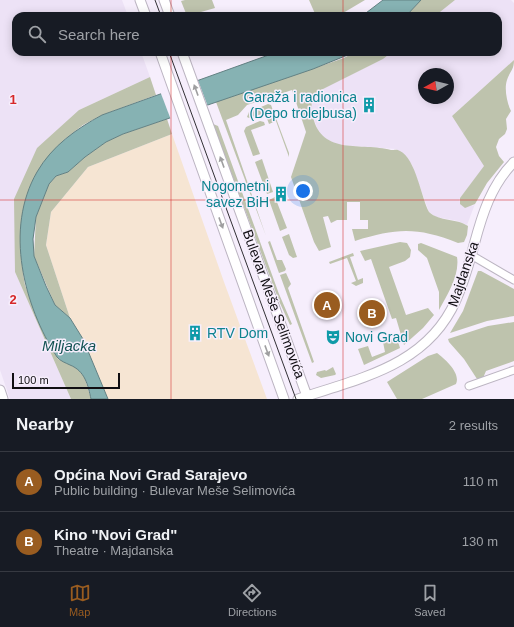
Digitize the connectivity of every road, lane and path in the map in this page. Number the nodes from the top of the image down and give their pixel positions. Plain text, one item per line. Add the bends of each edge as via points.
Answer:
1 (140, 0) edge
2 (164, 0) edge
3 (144, 12) edge
4 (168, 12) edge
5 (161, 56) edge
6 (184, 56) edge
7 (514, 162) edge
8 (471, 255) junction
9 (514, 280) edge
10 (514, 370) edge
11 (469, 386) dead end
12 (0, 390) edge
13 (304, 398) edge
14 (3, 399) edge
15 (284, 399) edge

1 - 3 main road
2 - 4 main road
5 -> 15 main road, Bulevar Meše Selimovića
13 -> 6 main road, Bulevar Meše Selimovića
7 - 8 main road, Majdanska via 504,173 488,200
8 - 9 street
8 - 13 main road, Majdanska via 453,306 442,325 425,344 384,370
10 - 11 street
12 - 14 main road

